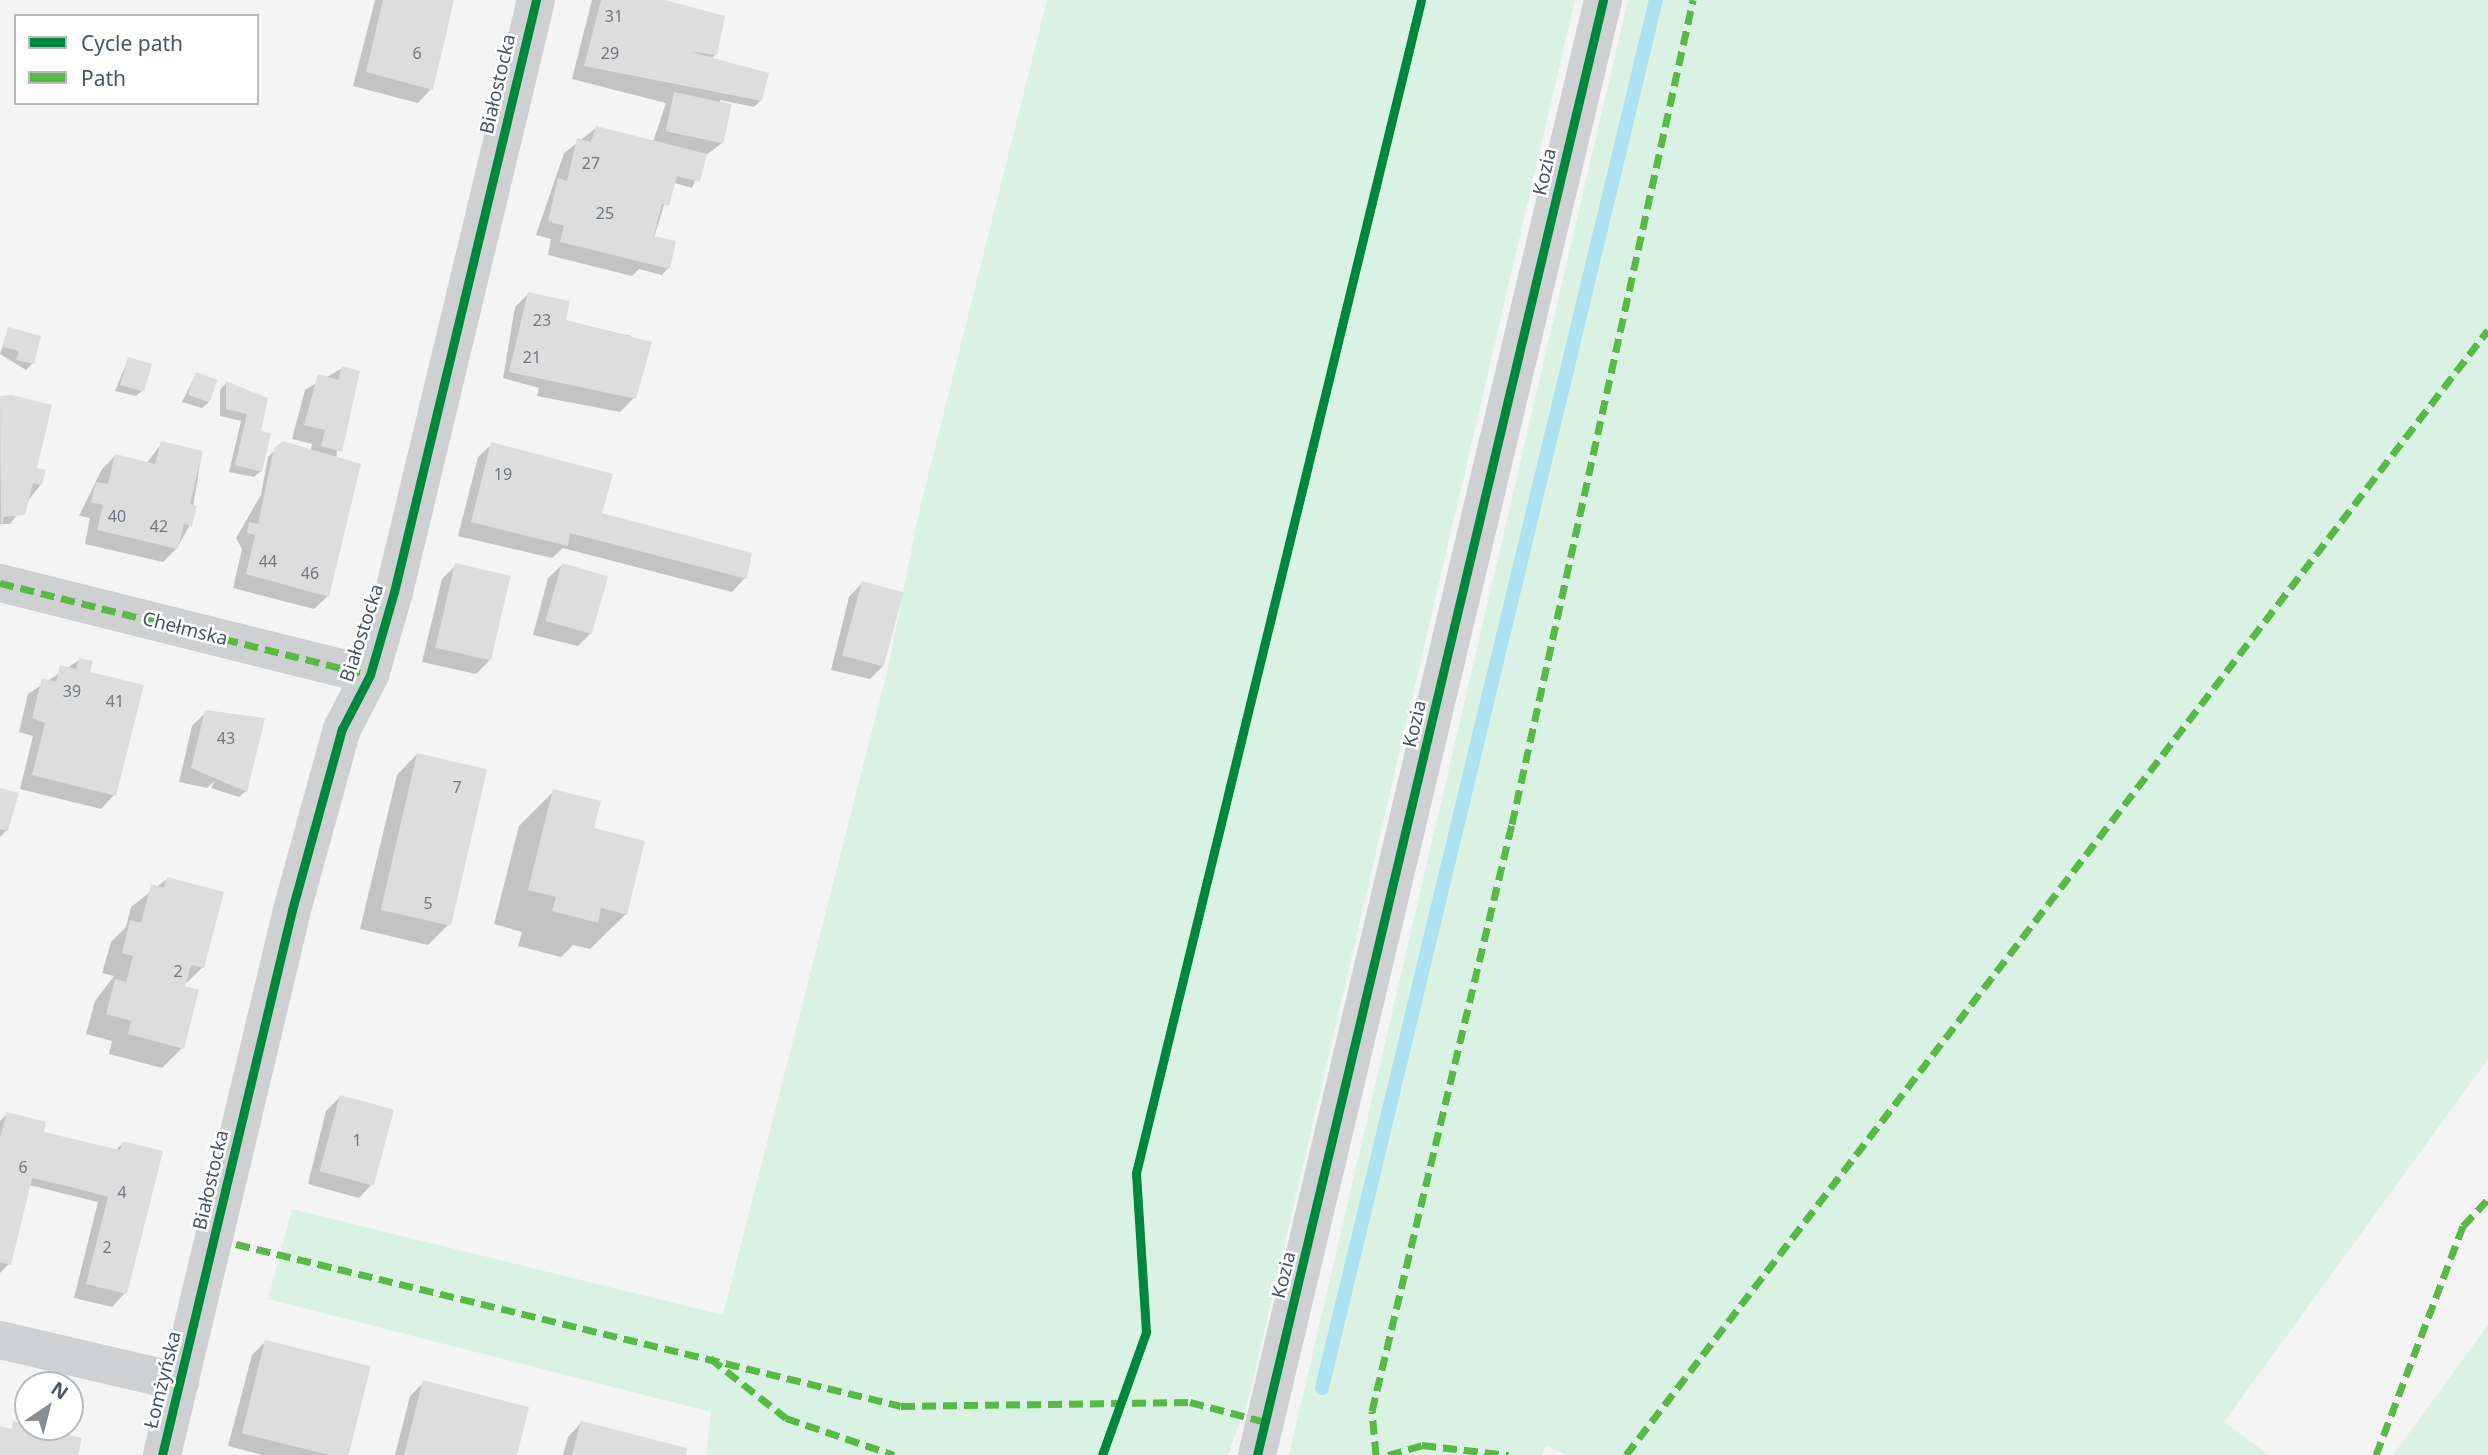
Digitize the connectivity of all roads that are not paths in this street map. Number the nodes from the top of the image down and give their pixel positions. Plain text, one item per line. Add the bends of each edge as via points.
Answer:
1 (536, 0) edge
2 (1604, 0) edge
3 (0, 583) edge
4 (370, 675) junction
5 (197, 1313) joint
6 (0, 1340) edge
7 (180, 1382) junction
8 (162, 1455) edge
9 (1257, 1455) edge

1 - 4 street, Białostocka
2 - 9 street, Kozia
3 - 4 street, Chełmska
4 - 5 street, Białostocka via 342,729 292,910
5 - 7 street, Łomżyńska
6 - 7 street
7 - 8 street, Łomżyńska

